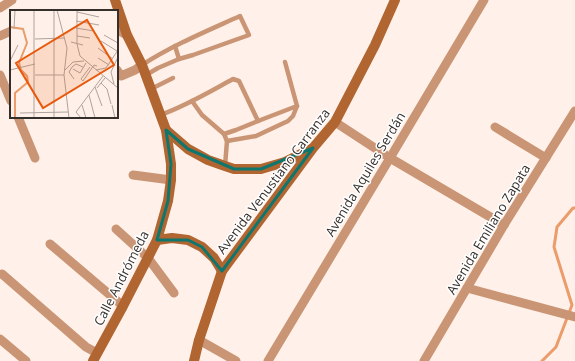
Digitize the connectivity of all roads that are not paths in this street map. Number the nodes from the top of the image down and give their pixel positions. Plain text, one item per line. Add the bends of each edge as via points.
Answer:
1 (12, 0) edge
2 (115, 0) edge
3 (395, 0) edge
4 (484, 0) edge
5 (0, 8) edge
6 (118, 30) edge
7 (10, 31) edge
8 (127, 35) junction
9 (0, 36) edge
10 (175, 46) junction
11 (179, 58) junction
12 (285, 62) dead end
13 (142, 65) junction
14 (118, 72) edge
15 (0, 75) edge
16 (146, 75) junction
17 (173, 78) dead end
18 (151, 89) junction
19 (10, 99) edge
20 (192, 101) junction
21 (297, 106) junction
22 (575, 111) edge
23 (160, 115) junction
24 (18, 118) edge
25 (258, 121) junction
26 (335, 122) junction
27 (494, 127) dead end
28 (166, 130) junction
29 (224, 134) junction
30 (227, 141) junction
31 (314, 148) junction
32 (35, 158) dead end
33 (390, 158) junction
34 (546, 158) junction
35 (225, 166) junction
36 (133, 175) dead end
37 (171, 180) junction
38 (504, 225) junction
39 (116, 229) dead end
40 (157, 240) junction
41 (50, 244) dead end
42 (148, 258) junction
43 (222, 271) junction
44 (2, 274) dead end
45 (467, 288) junction
46 (174, 294) dead end
47 (123, 306) junction
48 (575, 317) edge
49 (0, 339) edge
50 (199, 340) junction
51 (95, 357) edge
52 (26, 361) edge
53 (194, 361) edge
54 (236, 361) edge
55 (268, 361) edge
56 (424, 361) edge

1 - 5 street
2 - 8 main road, Calle Andrómeda
3 - 26 main road, Avenida Venustiano Carranza
4 - 33 street, Avenida Aquiles Serdán
6 - 8 street
7 - 9 street
8 - 13 main road, Calle Andrómeda
10 - 11 lane
10 - 11 lane via 240,16 249,35
10 - 13 lane
11 - 16 lane
12 - 21 lane
13 - 14 street via 121,76
13 - 16 main road, Calle Andrómeda
15 - 19 street
16 - 18 main road, Calle Andrómeda
17 - 18 lane
18 - 23 main road, Calle Andrómeda
20 - 23 lane
20 - 25 lane via 236,79
20 - 29 lane via 202,116
21 - 25 lane
21 - 30 lane via 288,121 256,136
22 - 34 street, Avenida Emiliano Zapata
23 - 28 main road, Calle Andrómeda
24 - 32 street
25 - 29 lane
26 - 31 main road, Avenida Venustiano Carranza
26 - 33 street
27 - 34 street
28 - 35 main road via 188,149
28 - 37 main road, Calle Andrómeda
29 - 30 lane
30 - 35 lane
31 - 35 main road via 285,162 262,169 234,169
31 - 43 main road, Avenida Venustiano Carranza
33 - 38 street
33 - 55 street, Avenida Aquiles Serdán
34 - 38 street, Avenida Emiliano Zapata
36 - 37 street
37 - 40 main road, Calle Andrómeda
38 - 45 street, Avenida Emiliano Zapata
39 - 42 street
40 - 42 main road, Calle Andrómeda
40 - 43 main road via 188,240 202,247 214,258
41 - 47 street
42 - 46 street
42 - 47 main road, Calle Andrómeda
43 - 50 main road, Avenida Venustiano Carranza
44 - 51 street
45 - 48 street
45 - 56 street, Avenida Emiliano Zapata
47 - 51 main road, Calle Andrómeda
49 - 52 street
50 - 53 main road, Avenida Venustiano Carranza
50 - 54 street

